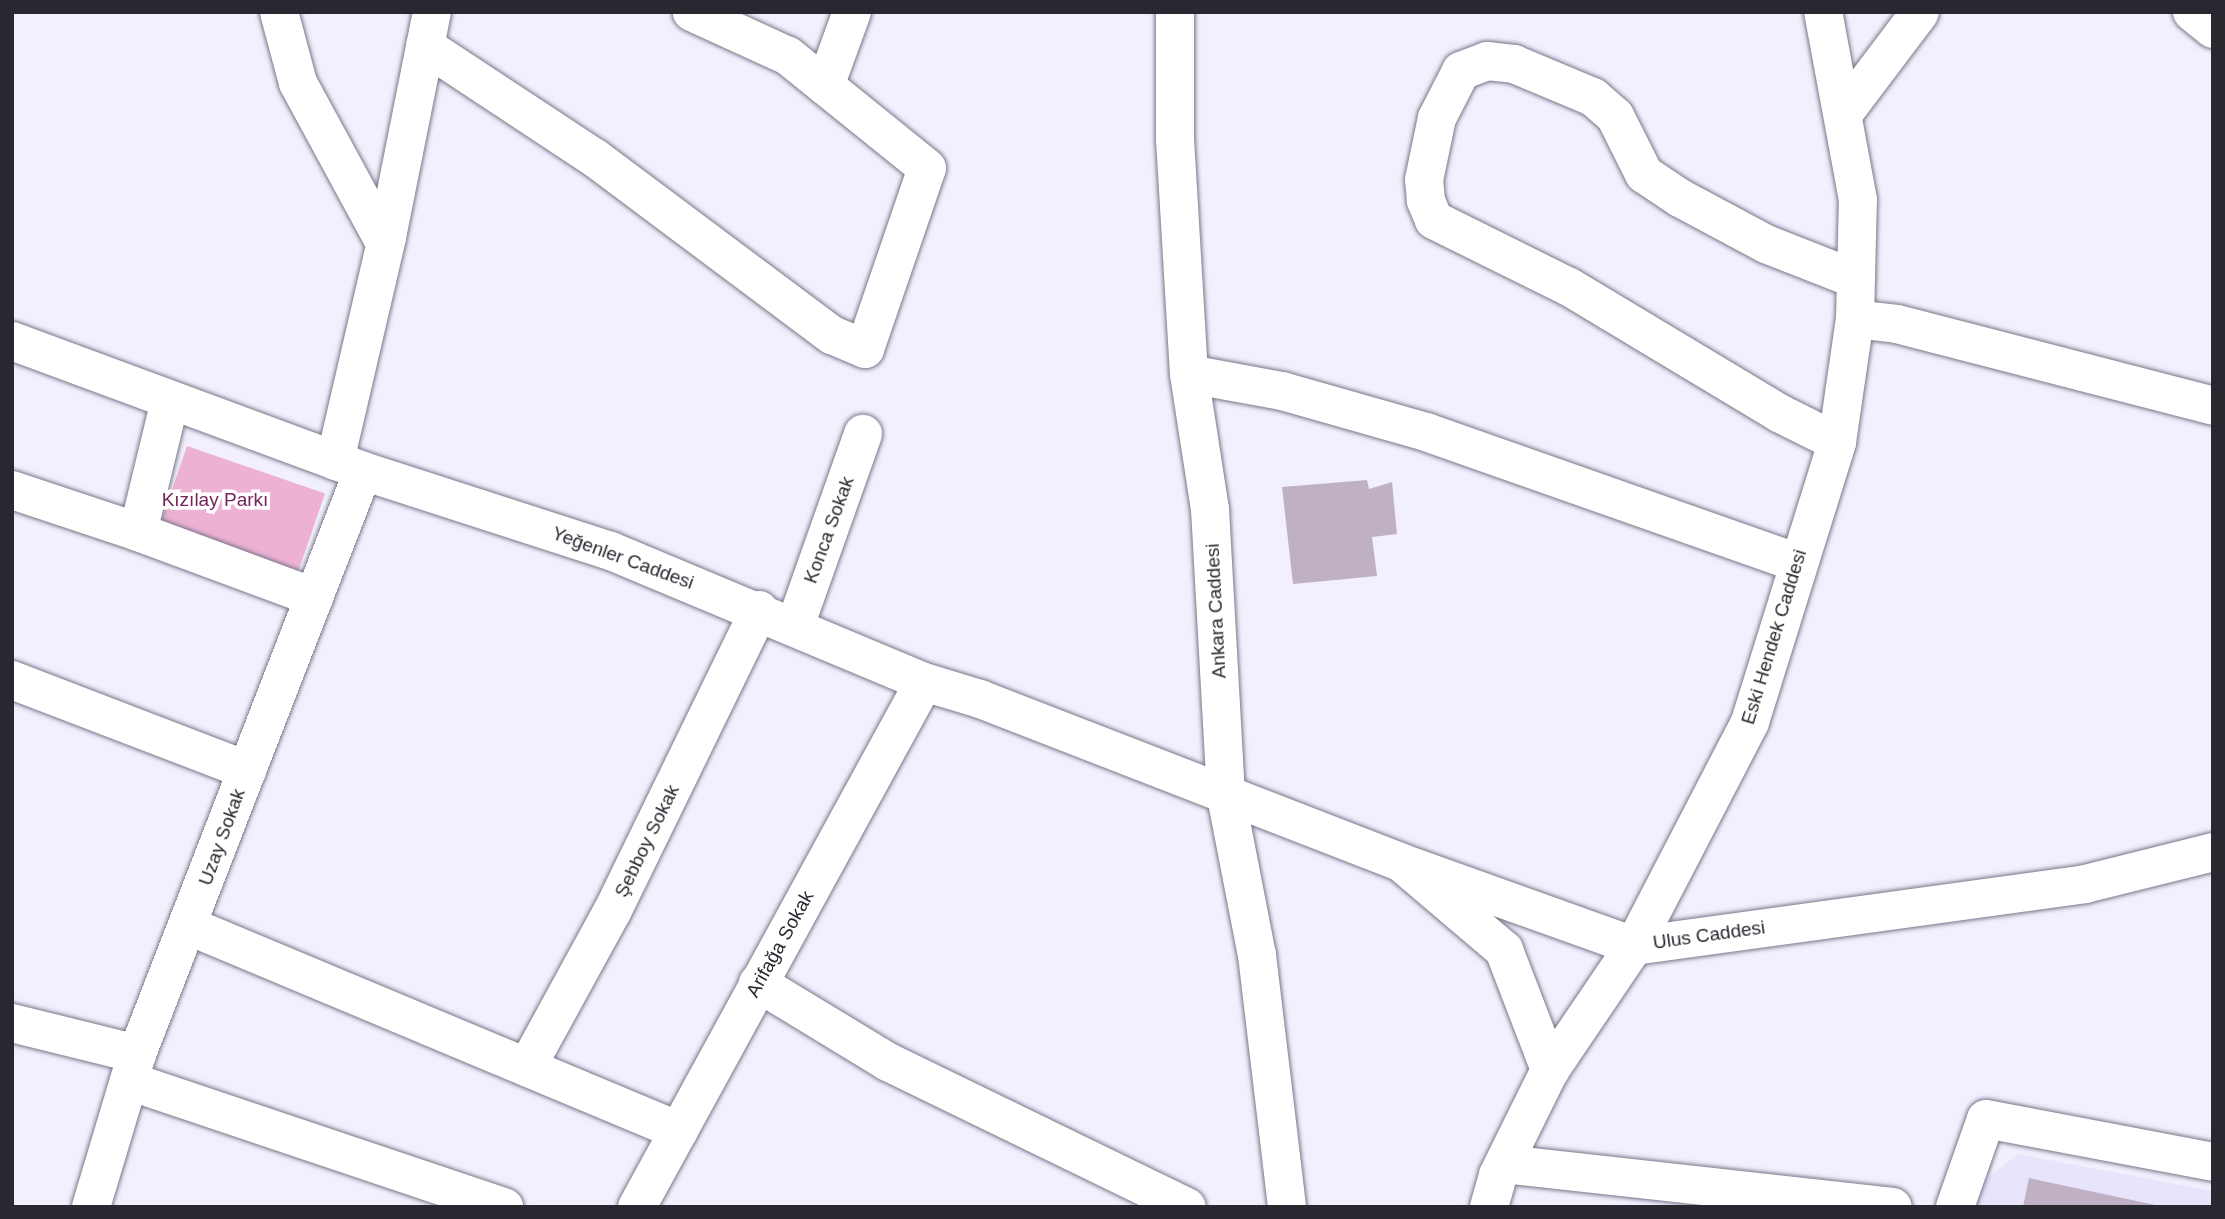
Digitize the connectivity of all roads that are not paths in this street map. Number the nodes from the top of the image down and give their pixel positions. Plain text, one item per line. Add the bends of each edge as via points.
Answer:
1 (279, 12) edge
2 (692, 12) edge
3 (852, 12) edge
4 (1175, 12) edge
5 (1823, 12) edge
6 (1920, 12) edge
7 (2192, 12) edge
8 (428, 29) edge
9 (2213, 29) edge
10 (825, 86) junction
11 (1844, 113) junction
12 (385, 243) junction
13 (1855, 279) junction
14 (1855, 320) junction
15 (12, 341) edge
16 (1189, 374) junction
17 (170, 401) junction
18 (2213, 406) edge
19 (863, 434) dead end
20 (1837, 442) junction
21 (349, 466) junction
22 (12, 490) edge
23 (138, 532) junction
24 (1797, 564) junction
25 (314, 597) junction
26 (759, 610) junction
27 (795, 626) junction
28 (12, 680) edge
29 (924, 682) junction
30 (247, 770) junction
31 (1226, 796) junction
32 (2213, 852) edge
33 (1402, 863) junction
34 (189, 926) junction
35 (1634, 946) junction
36 (758, 983) junction
37 (12, 1023) edge
38 (527, 1067) junction
39 (133, 1068) junction
40 (1550, 1070) junction
41 (679, 1131) junction
42 (2213, 1162) edge
43 (1504, 1164) junction
44 (91, 1207) edge
45 (503, 1207) edge
46 (637, 1207) edge
47 (1187, 1207) edge
48 (1287, 1207) edge
49 (1489, 1207) edge
50 (1893, 1207) edge
51 (1955, 1207) edge

1 - 12 street via 298,83
2 - 10 street via 788,56
3 - 10 street
4 - 16 street, Ankara Caddesi via 1175,139
5 - 11 street, Eski Hendek Caddesi
6 - 11 street
7 - 9 street
8 - 10 street via 832,335 865,349 928,168
8 - 12 street, Uzay Sokak
11 - 13 street, Eski Hendek Caddesi via 1858,200
12 - 21 street, Uzay Sokak
13 - 14 street, Eski Hendek Caddesi
13 - 20 street via 1766,244 1680,198 1644,174 1615,117 1593,97 1514,64 1487,61 1461,71 1437,118 1424,180 1434,220 1569,287 1779,413
14 - 18 street via 1897,324
14 - 20 street, Eski Hendek Caddesi
15 - 17 street, Yeğenler Caddesi
16 - 24 street via 1282,391 1426,432
16 - 31 street, Ankara Caddesi via 1210,509
17 - 21 street, Yeğenler Caddesi
17 - 23 street
19 - 27 street, Konca Sokak
20 - 24 street, Eski Hendek Caddesi
21 - 25 street, Uzay Sokak
21 - 26 street, Yeğenler Caddesi via 611,551
22 - 23 street
23 - 25 street
24 - 35 street, Eski Hendek Caddesi via 1750,722
25 - 30 street, Uzay Sokak
26 - 27 street, Yeğenler Caddesi
26 - 38 street, Şebboy Sokak via 612,912
27 - 29 street, Yeğenler Caddesi
28 - 30 street
29 - 31 street, Yeğenler Caddesi via 980,699
29 - 36 street, Arifağa Sokak
30 - 34 street, Uzay Sokak
31 - 33 street, Ulus Caddesi
31 - 48 street, Ankara Caddesi via 1257,955
32 - 35 street, Ulus Caddesi via 2085,884
33 - 35 street, Ulus Caddesi
33 - 40 street via 1504,950
34 - 38 street
34 - 39 street, Uzay Sokak
35 - 40 street, Eski Hendek Caddesi
36 - 41 street, Arifağa Sokak
36 - 47 street via 888,1062
37 - 39 street
38 - 41 street
39 - 44 street, Uzay Sokak
39 - 45 street
40 - 43 street, Eski Hendek Caddesi
41 - 46 street, Arifağa Sokak
42 - 51 street via 1986,1119
43 - 49 street, Eski Hendek Caddesi
43 - 50 street

